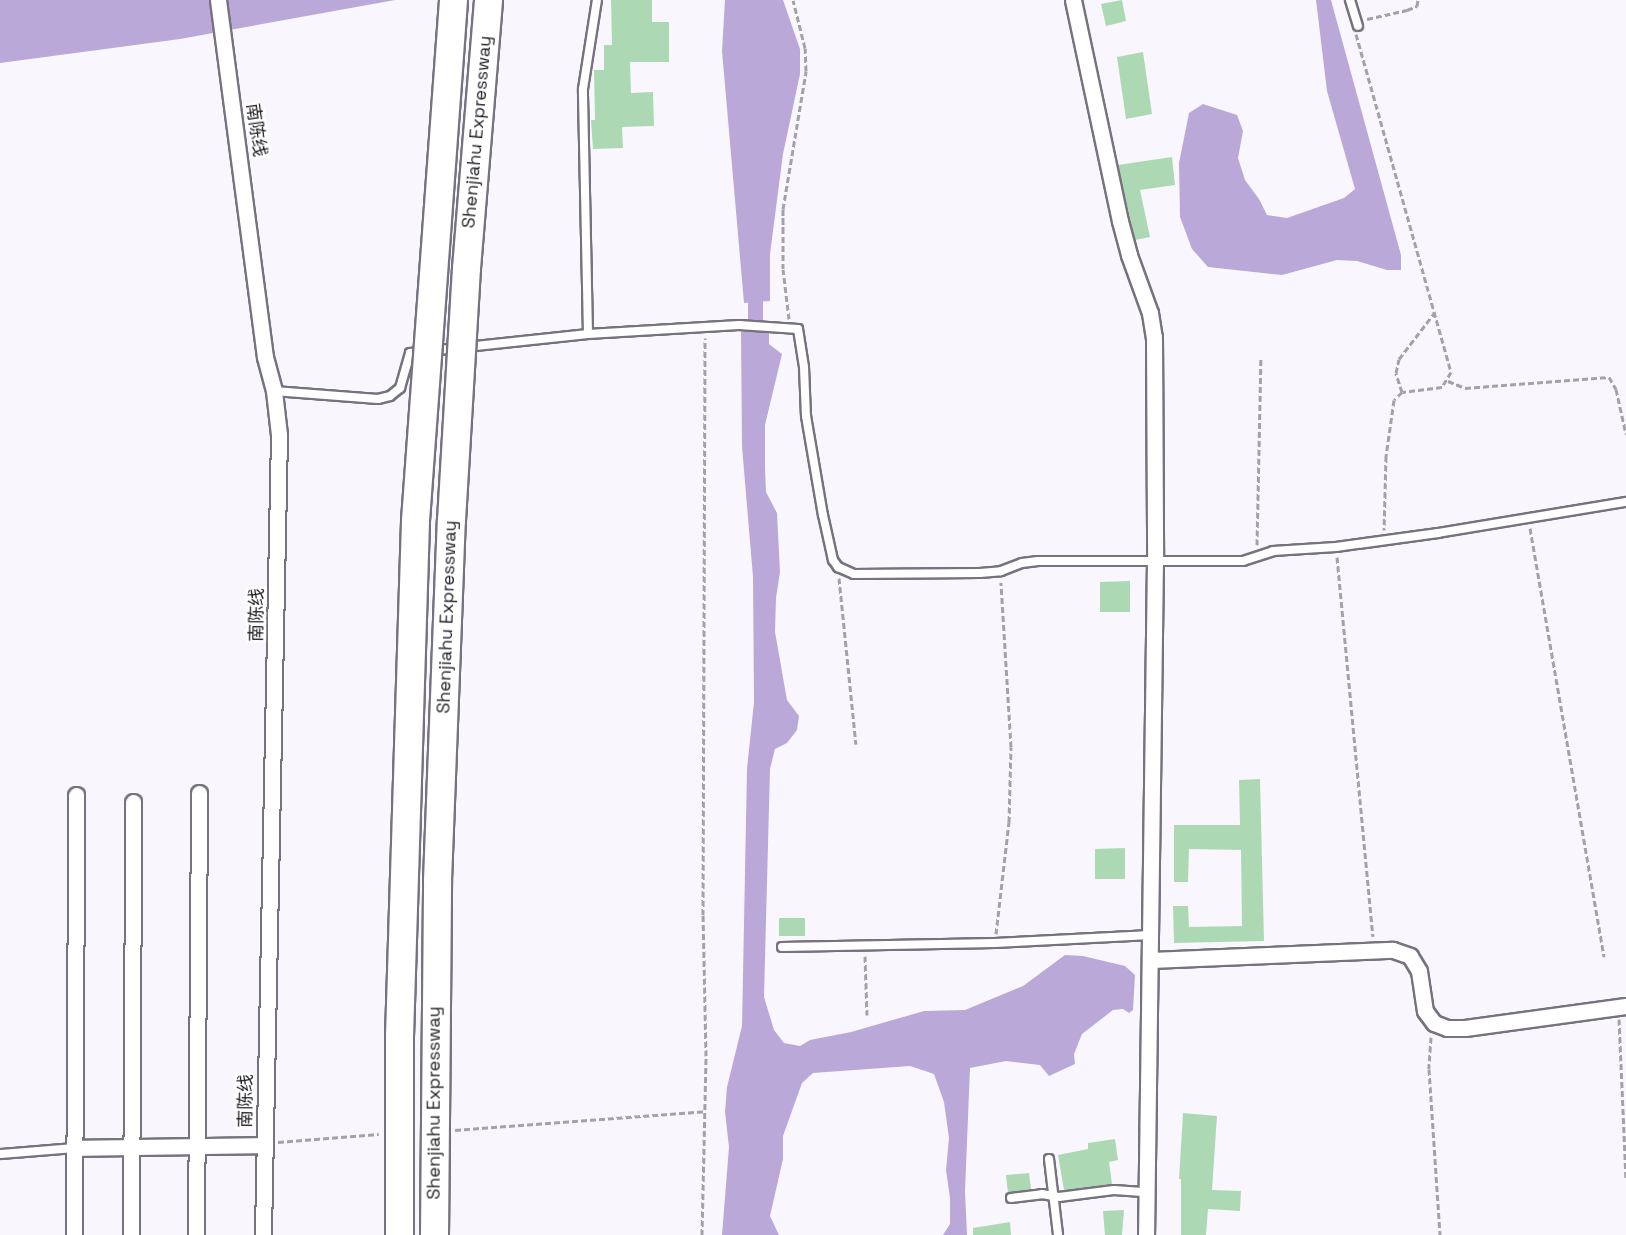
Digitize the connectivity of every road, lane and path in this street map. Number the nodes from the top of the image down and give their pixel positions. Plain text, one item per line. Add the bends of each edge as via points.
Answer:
1 (218, 0) edge
2 (453, 0) edge
3 (488, 0) edge
4 (597, 0) edge
5 (793, 0) edge
6 (1073, 0) edge
7 (1350, 0) edge
8 (1418, 0) edge
9 (1358, 26) junction
10 (1435, 312) junction
11 (705, 327) junction
12 (790, 327) junction
13 (588, 334) junction
14 (1261, 358) dead end
15 (1448, 381) junction
16 (274, 391) junction
17 (1402, 392) junction
18 (1626, 434) edge
19 (1626, 502) edge
20 (1528, 518) junction
21 (1384, 541) junction
22 (1336, 547) junction
23 (1256, 557) junction
24 (1155, 560) junction
25 (838, 567) junction
26 (1001, 571) junction
27 (856, 744) dead end
28 (199, 793) dead end
29 (76, 795) dead end
30 (133, 801) dead end
31 (1151, 935) junction
32 (995, 943) junction
33 (865, 945) junction
34 (782, 947) dead end
35 (1375, 951) junction
36 (1604, 957) dead end
37 (1151, 960) junction
38 (1622, 1007) edge
39 (867, 1015) dead end
40 (1434, 1023) junction
41 (705, 1111) junction
42 (445, 1130) dead end
43 (388, 1134) dead end
44 (265, 1145) junction
45 (196, 1146) junction
46 (132, 1147) junction
47 (74, 1148) junction
48 (0, 1154) edge
49 (1049, 1160) dead end
50 (1626, 1179) edge
51 (1146, 1192) junction
52 (1054, 1196) junction
53 (1011, 1198) dead end
54 (74, 1235) edge
55 (131, 1235) edge
56 (196, 1235) edge
57 (263, 1235) edge
58 (399, 1235) edge
59 (434, 1235) edge
60 (702, 1235) edge
61 (1058, 1235) edge
62 (1146, 1235) edge
63 (1440, 1235) edge

1 - 16 street, 南陈线 via 265,357
2 - 58 highway, Shenjiahu Expressway, bridge via 415,520 399,1036
3 - 59 highway, Shenjiahu Expressway, bridge via 451,520 437,880
4 - 13 lane via 583,89
5 - 12 path via 805,48 806,70 783,209 783,269
6 - 24 street via 1120,220 1152,321
7 - 9 lane
8 - 9 path via 1417,6 1360,21
9 - 10 path via 1359,50
10 - 15 path via 1451,372
10 - 17 path via 1399,359 1396,373
11 - 12 lane
11 - 13 lane
11 - 41 path
12 - 25 lane via 798,329 802,344 811,449 833,560
13 - 16 lane via 410,353 400,388 378,399
14 - 23 path
15 - 17 path via 1442,387
15 - 18 path via 1465,388 1609,377 1616,389
16 - 44 street, 南陈线 via 279,435 278,551
17 - 21 path via 1394,400 1391,413
19 - 20 lane
20 - 21 lane
20 - 36 path
21 - 22 lane
22 - 23 lane via 1292,548
22 - 35 path
23 - 24 lane via 1243,561
24 - 26 lane via 1022,562
24 - 31 street
25 - 26 lane via 869,575
25 - 27 path
26 - 32 path via 1011,747 1010,801
28 - 45 street
29 - 47 street
30 - 46 street
31 - 32 lane
31 - 37 street
32 - 33 lane
33 - 34 lane
33 - 39 path
35 - 37 street
35 - 40 street via 1393,950 1410,956 1419,971 1425,1011
37 - 51 street
38 - 40 street via 1465,1028
38 - 50 path
40 - 63 path via 1429,1068
41 - 42 path
41 - 60 path
43 - 44 path via 286,1140
44 - 45 street
44 - 57 street, 南陈线
45 - 46 street
45 - 56 street
46 - 47 street
46 - 55 street
47 - 48 lane
47 - 54 street
49 - 52 lane
51 - 52 lane via 1114,1190
51 - 62 street
52 - 53 lane
52 - 61 lane

